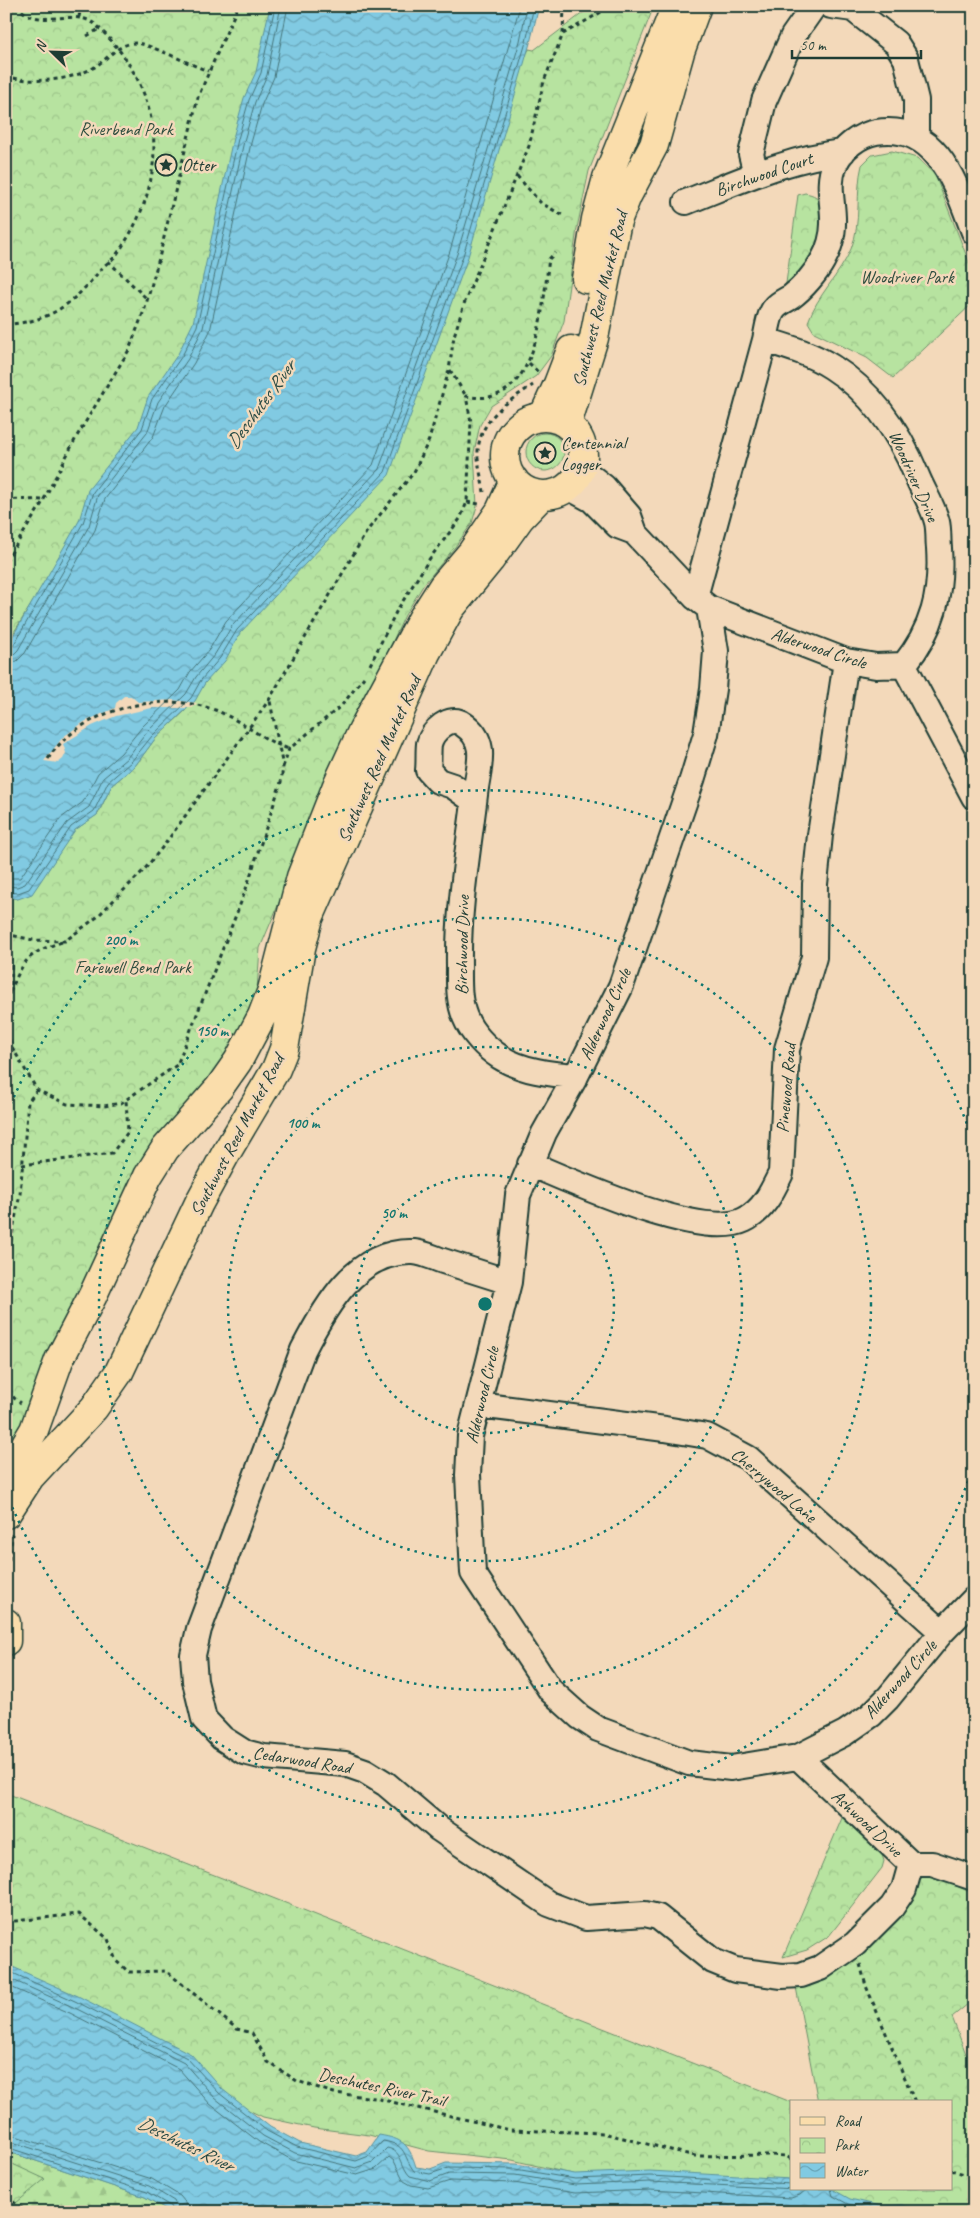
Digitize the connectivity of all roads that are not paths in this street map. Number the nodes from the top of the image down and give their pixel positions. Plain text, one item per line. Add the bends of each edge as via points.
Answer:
1 (676, 6) edge
2 (697, 6) edge
3 (814, 6) edge
4 (831, 6) edge
5 (916, 136) junction
6 (843, 152) junction
7 (756, 174) junction
8 (686, 202) dead end
9 (974, 232) edge
10 (765, 340) junction
11 (555, 421) junction
12 (574, 478) junction
13 (514, 480) junction
14 (542, 495) junction
15 (702, 602) junction
16 (846, 661) junction
17 (904, 664) junction
18 (974, 798) edge
19 (474, 801) dead end
20 (576, 1076) junction
21 (530, 1164) junction
22 (509, 1282) junction
23 (479, 1405) junction
24 (6, 1477) edge
25 (6, 1514) edge
26 (974, 1599) edge
27 (6, 1623) edge
28 (942, 1632) junction
29 (6, 1641) edge
30 (798, 1757) junction
31 (911, 1864) junction
32 (974, 1878) edge

1 - 11 main road, Southwest Reed Market Road via 607,178 596,219 574,339 558,384
2 - 11 main road, Southwest Reed Market Road via 680,52 654,145 617,221 594,338
3 - 7 street via 793,36 764,101 751,154
4 - 5 street via 853,9 896,44 906,59 916,100
5 - 6 street via 889,130 870,133
5 - 9 street via 928,145 954,182
6 - 7 street, Birchwood Court via 818,154
6 - 10 street via 835,164 831,180 833,224 823,260 793,296 774,308
7 - 8 street, Birchwood Court
10 - 15 street
10 - 17 street, Woodriver Drive via 799,351 832,367 886,416 904,443 937,522 940,571 938,599 919,647
11 - 12 main road via 576,433 582,444 583,457
11 - 13 main road via 531,420 520,426 509,440 506,458
12 - 14 main road via 560,492
12 - 15 street, Alderwood Circle via 618,526 635,533
13 - 14 main road via 522,488
13 - 24 main road, Southwest Reed Market Road via 500,511 422,619 363,729 301,877 272,990 262,1016 219,1088 165,1149 148,1176 59,1360 34,1430
14 - 25 main road, Southwest Reed Market Road via 460,595 426,653 309,918 284,1048 276,1069 199,1203 119,1372 94,1408 30,1477
15 - 16 street, Alderwood Circle
15 - 20 street, Alderwood Circle via 716,651 706,734 621,986
16 - 17 street, Alderwood Circle via 876,666
16 - 21 street, Pinewood Road via 820,835 815,884 814,956 787,1050 780,1174 772,1192 759,1211 743,1221 719,1226 638,1207
17 - 18 street
19 - 20 street, Birchwood Drive via 460,915 459,994 465,1017 478,1037 499,1056 548,1074
20 - 21 street, Alderwood Circle
21 - 22 street, Alderwood Circle via 518,1195
22 - 23 street, Alderwood Circle
22 - 31 street, Cedarwood Road via 416,1252 390,1254 368,1264 344,1284 321,1315 303,1350 199,1629 192,1655 194,1681 204,1719 222,1738 244,1752 264,1757 345,1764 364,1771 386,1784 439,1829 549,1904 586,1918 645,1914 658,1917 714,1961 735,1970 801,1975 820,1968 855,1944 892,1907 904,1889
23 - 28 street, Cherrywood Lane via 665,1429 707,1436 722,1443 748,1458
23 - 30 street, Alderwood Circle via 470,1436 468,1476 473,1573 551,1691 598,1729 689,1763 731,1768
26 - 28 street, Alderwood Circle
27 - 29 main road
28 - 30 street, Alderwood Circle via 871,1715 846,1733
30 - 31 street, Ashwood Drive
31 - 32 street, Ashwood Drive via 932,1864

